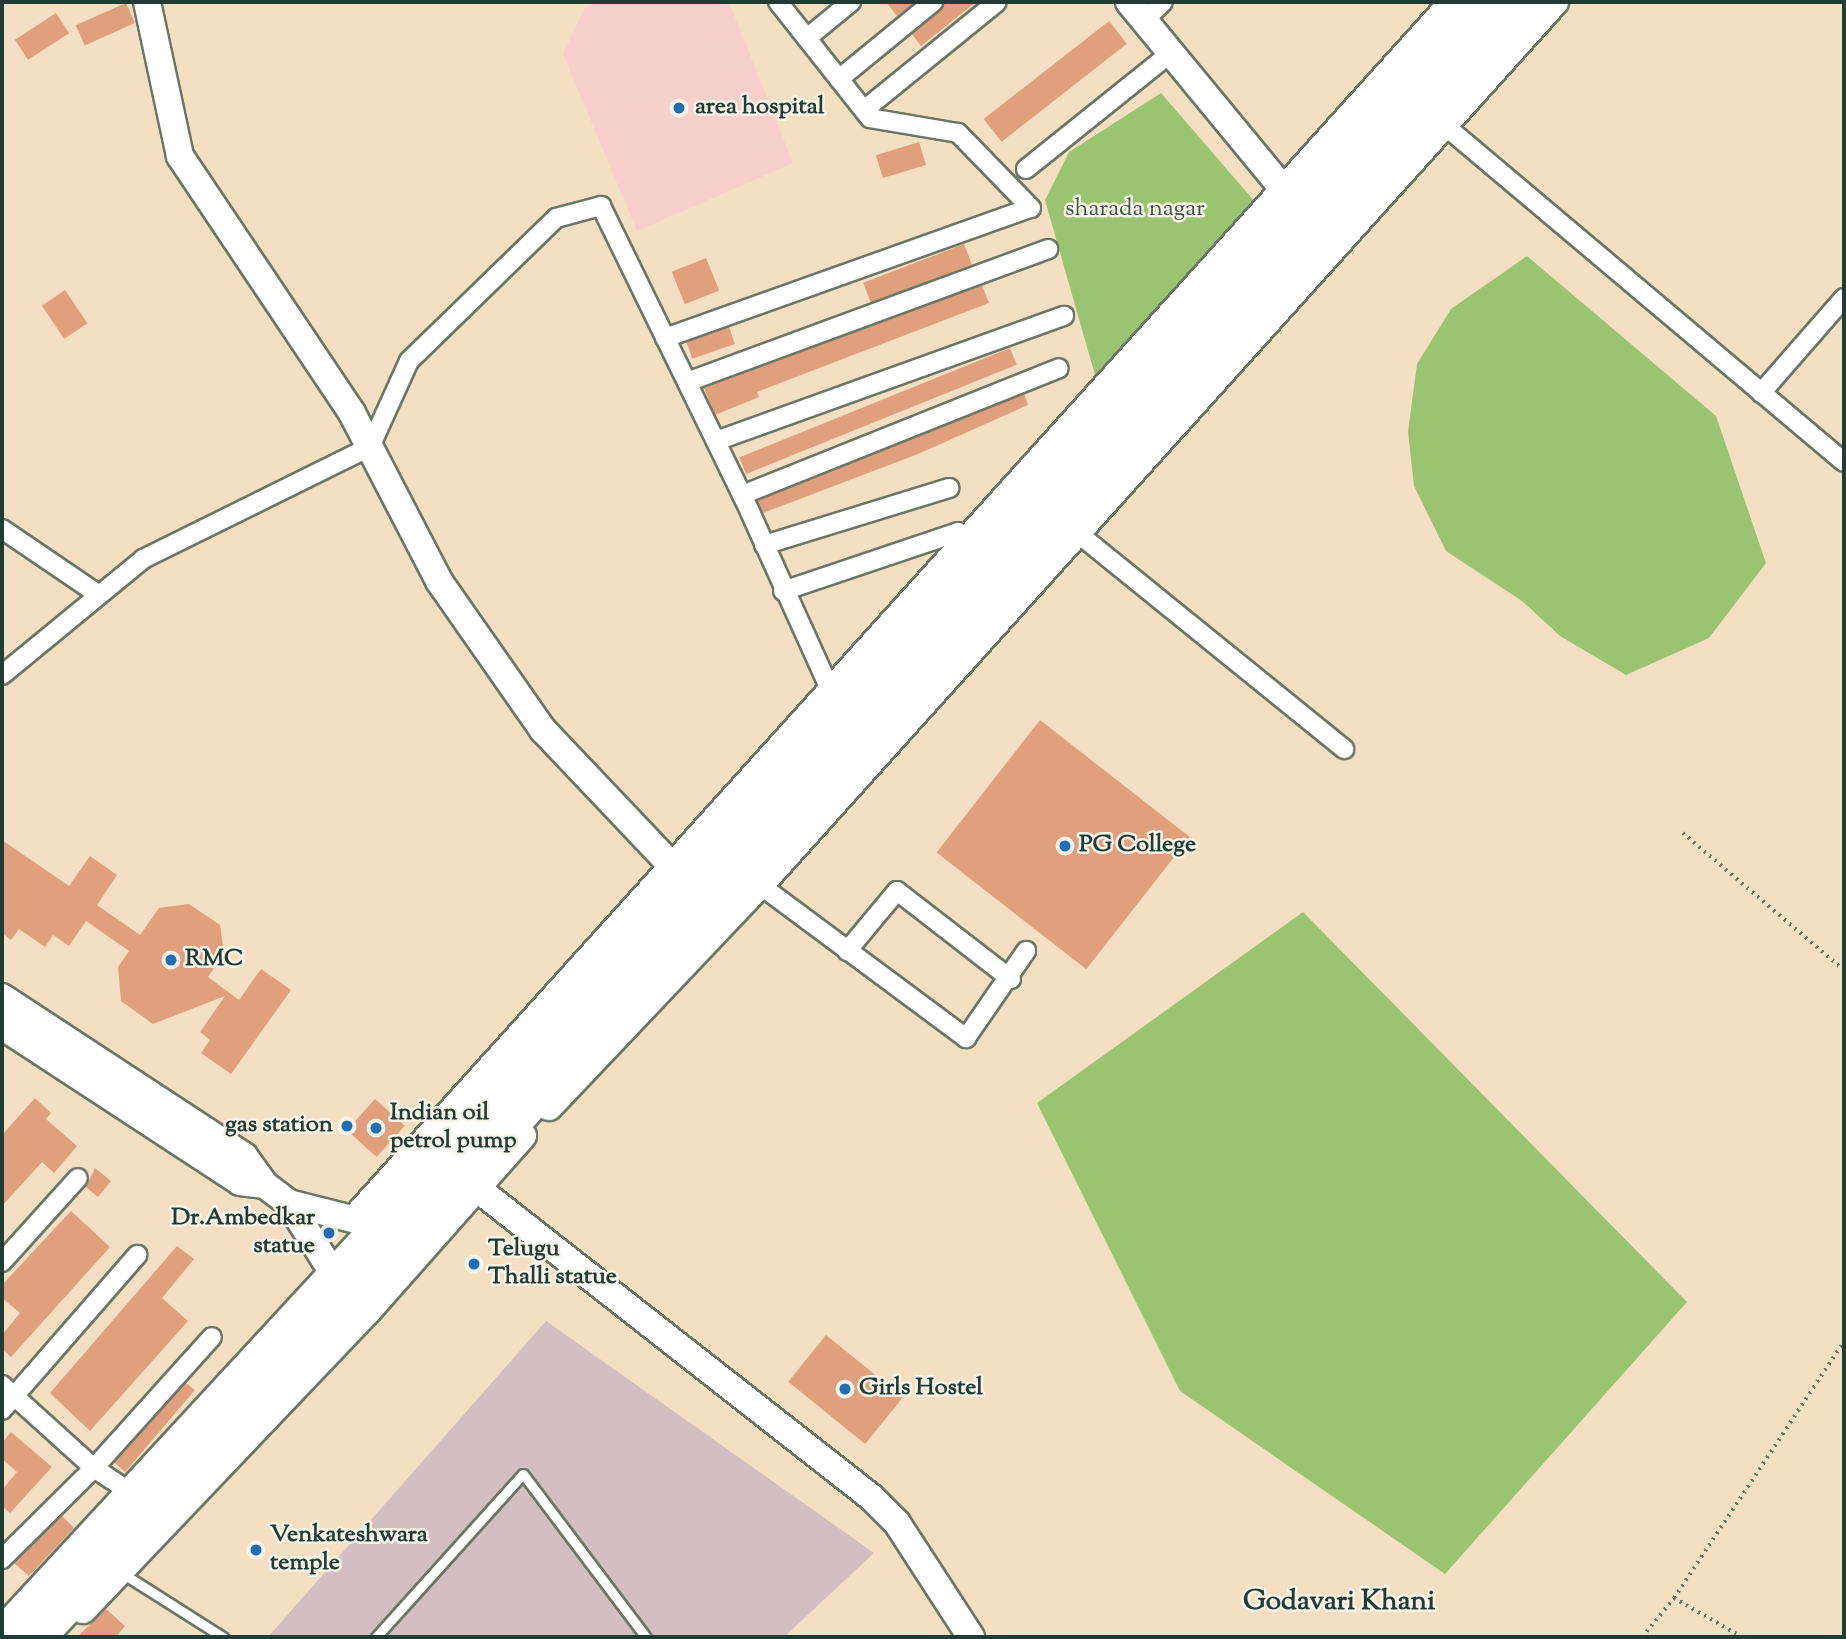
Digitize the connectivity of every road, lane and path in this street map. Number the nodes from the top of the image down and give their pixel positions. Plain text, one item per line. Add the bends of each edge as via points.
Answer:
1 (147, 2) edge
2 (780, 2) edge
3 (851, 2) edge
4 (933, 2) edge
5 (997, 2) edge
6 (1453, 2) edge
7 (1483, 2) edge
8 (1519, 2) edge
9 (1555, 2) edge
10 (1146, 8) edge
11 (807, 38) junction
12 (1426, 49) junction
13 (1172, 52) junction
14 (839, 79) junction
15 (864, 110) junction
16 (1435, 117) junction
17 (1026, 169) dead end
18 (1283, 189) junction
19 (1048, 249) dead end
20 (1844, 298) edge
21 (1064, 316) dead end
22 (666, 338) junction
23 (1059, 368) dead end
24 (687, 382) junction
25 (1761, 393) junction
26 (716, 441) junction
27 (370, 447) junction
28 (1844, 462) edge
29 (949, 488) dead end
30 (742, 495) junction
31 (1069, 526) junction
32 (2, 529) edge
33 (968, 540) junction
34 (764, 545) junction
35 (783, 591) junction
36 (99, 595) junction
37 (2, 675) edge
38 (832, 694) junction
39 (1344, 749) dead end
40 (1683, 833) dead end
41 (673, 867) junction
42 (760, 885) junction
43 (678, 920) junction
44 (651, 949) junction
45 (847, 951) junction
46 (1026, 951) dead end
47 (1844, 970) edge
48 (1011, 979) junction
49 (2, 997) edge
50 (2, 1026) edge
51 (78, 1178) dead end
52 (471, 1183) junction
53 (265, 1185) junction
54 (289, 1203) junction
55 (389, 1237) junction
56 (136, 1255) dead end
57 (2, 1262) edge
58 (345, 1289) junction
59 (212, 1337) dead end
60 (1844, 1341) edge
61 (8, 1391) edge
62 (2, 1410) edge
63 (94, 1468) junction
64 (128, 1491) junction
65 (2, 1559) edge
66 (122, 1573) junction
67 (1674, 1598) junction
68 (2, 1616) edge
69 (2, 1634) edge
70 (38, 1637) edge
71 (58, 1637) edge
72 (223, 1637) edge
73 (376, 1637) edge
74 (646, 1637) edge
75 (971, 1637) edge
76 (1643, 1637) edge
77 (1742, 1637) edge

1 - 27 street via 180,156 352,413
2 - 11 street
3 - 11 street
4 - 14 street
5 - 15 street
6 - 12 street
7 - 12 highway
8 - 16 highway
9 - 16 street
10 - 13 street
11 - 14 street
12 - 18 street
12 - 43 highway
13 - 17 street
13 - 18 street
14 - 15 street
15 - 22 street via 870,118 958,133 1031,208
16 - 25 street
16 - 31 highway
18 - 33 street
19 - 24 street
20 - 25 street
21 - 26 street
22 - 24 street
22 - 27 street via 601,206 556,218 409,361
23 - 30 street
24 - 26 street
25 - 28 street
26 - 30 street
27 - 36 street via 143,559
27 - 41 street via 439,582 543,730
29 - 34 street
30 - 34 street
31 - 39 street
31 - 42 street
31 - 43 highway
32 - 36 street
33 - 35 street via 958,532
33 - 38 street
34 - 35 street
35 - 38 street
36 - 37 street
38 - 41 street
40 - 47 path
41 - 43 street
42 - 43 street
42 - 45 street
43 - 44 highway
43 - 44 street
44 - 52 highway via 541,1103
44 - 55 highway
45 - 48 street via 966,1038
45 - 48 street via 897,891
46 - 48 street
49 - 53 street via 244,1156
50 - 53 street via 240,1182
51 - 57 street
52 - 55 highway
52 - 75 street via 871,1497 897,1523
53 - 54 street
54 - 55 street
54 - 58 street
55 - 58 highway
55 - 58 street
56 - 61 street
58 - 64 highway
58 - 66 street
58 - 70 highway
59 - 63 street
60 - 67 path
61 - 62 street
61 - 63 street
63 - 64 street
63 - 65 street
64 - 68 street
64 - 69 highway
66 - 71 street
66 - 72 lane
67 - 76 path
67 - 77 path
73 - 74 lane via 523,1474

